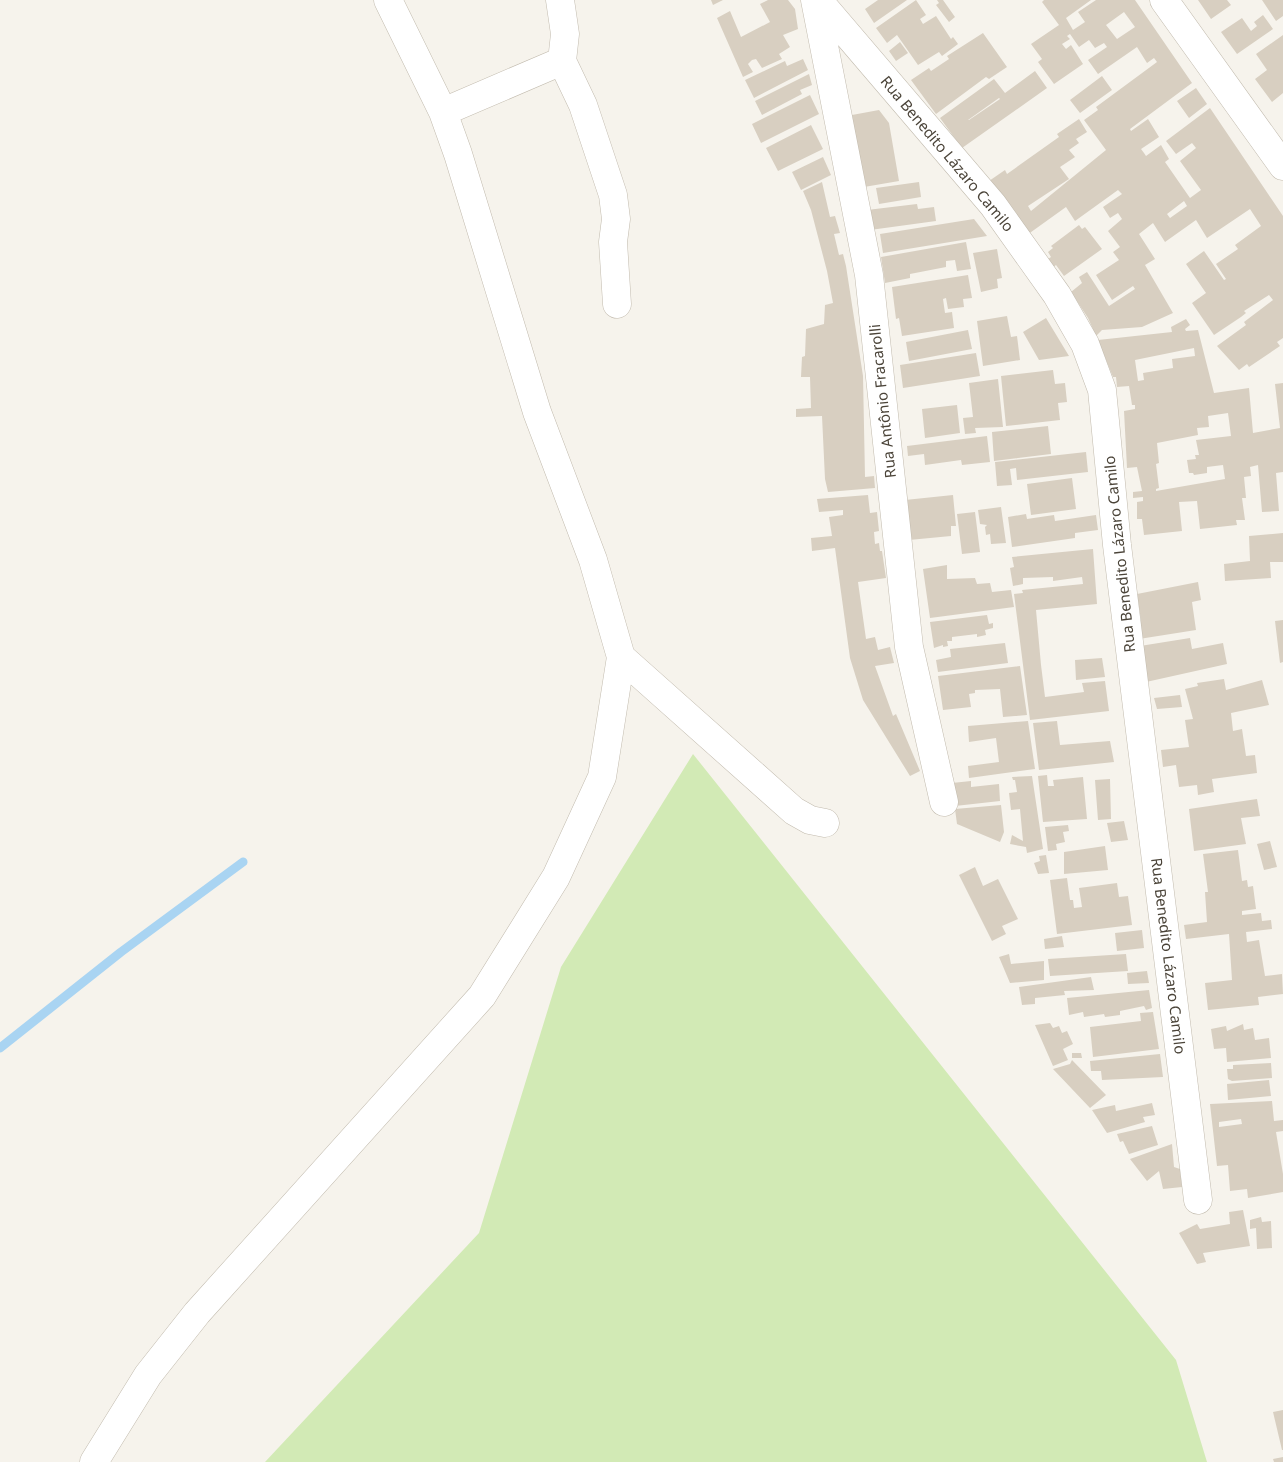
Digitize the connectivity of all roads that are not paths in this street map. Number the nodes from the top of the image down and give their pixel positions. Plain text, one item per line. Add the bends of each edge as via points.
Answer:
1 (388, 0) edge
2 (560, 0) edge
3 (817, 0) edge
4 (1164, 0) edge
5 (562, 61) junction
6 (443, 112) junction
7 (1283, 166) edge
8 (617, 304) dead end
9 (621, 657) junction
10 (944, 802) dead end
11 (825, 823) dead end
12 (1198, 1200) dead end
13 (94, 1462) edge

1 - 6 street
2 - 5 street via 565,34
3 - 10 street, Rua Antônio Fracarolli via 869,275 909,647
3 - 12 street, Rua Benedito Lázaro Camilo via 993,205 1057,295 1085,344 1102,390 1117,545
4 - 7 street
5 - 6 street
5 - 8 street via 583,104 612,195 616,219 613,242
6 - 9 street via 537,412 593,560
9 - 11 street via 794,811 810,820
9 - 13 street via 602,777 556,877 482,996 197,1313 148,1375

